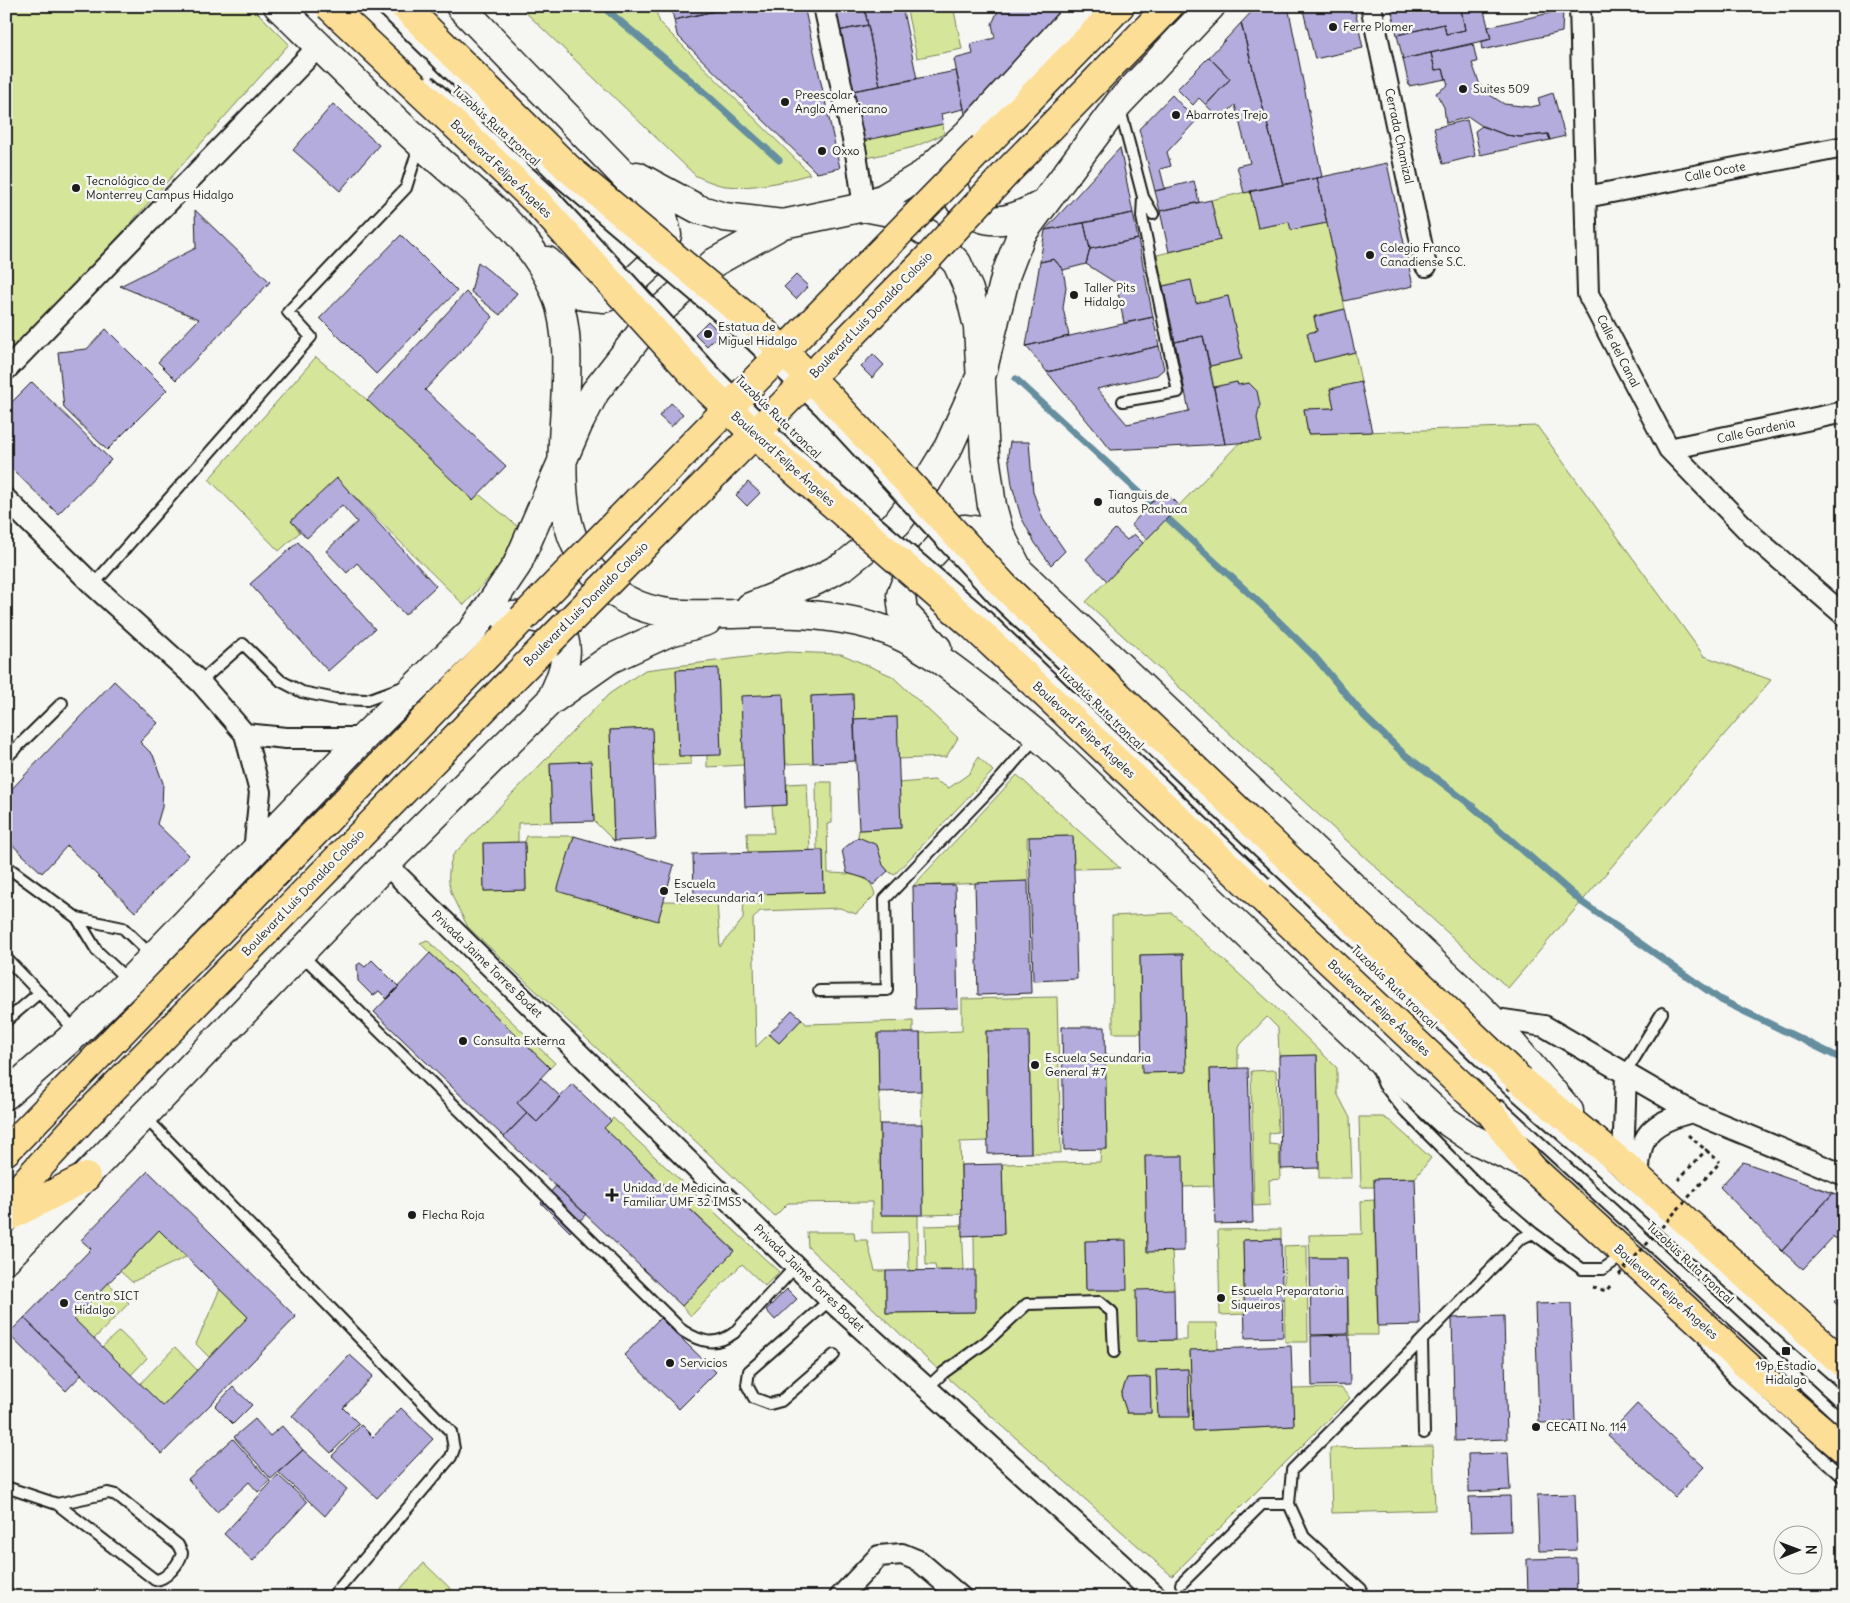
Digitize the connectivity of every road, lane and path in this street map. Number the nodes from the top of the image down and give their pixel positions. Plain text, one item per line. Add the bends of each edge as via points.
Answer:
1 (278, 6) edge
2 (329, 6) edge
3 (380, 6) edge
4 (404, 6) edge
5 (460, 6) edge
6 (824, 6) edge
7 (1084, 6) edge
8 (1120, 6) edge
9 (1169, 6) edge
10 (1211, 6) edge
11 (1371, 6) edge
12 (1580, 6) edge
13 (319, 46) junction
14 (424, 77) dead end
15 (1119, 103) junction
16 (968, 133) junction
17 (420, 143) junction
18 (1844, 147) edge
19 (613, 161) junction
20 (1143, 197) junction
21 (1586, 198) junction
22 (1043, 204) junction
23 (864, 206) junction
24 (1153, 214) dead end
25 (783, 224) junction
26 (524, 237) junction
27 (1426, 266) dead end
28 (6, 370) edge
29 (982, 373) junction
30 (1123, 401) dead end
31 (1844, 412) edge
32 (1669, 450) junction
33 (563, 458) junction
34 (6, 499) edge
35 (1020, 571) junction
36 (93, 584) junction
37 (733, 614) junction
38 (1844, 615) edge
39 (473, 630) junction
40 (964, 677) junction
41 (420, 681) junction
42 (200, 682) junction
43 (62, 702) dead end
44 (549, 702) junction
45 (245, 734) junction
46 (1037, 735) junction
47 (363, 738) junction
48 (6, 758) edge
49 (254, 852) junction
50 (386, 864) junction
51 (6, 866) edge
52 (1276, 892) dead end
53 (77, 918) junction
54 (300, 954) junction
55 (153, 956) junction
56 (6, 958) edge
57 (130, 981) junction
58 (819, 991) dead end
59 (39, 993) junction
60 (1662, 1013) dead end
61 (1490, 1018) junction
62 (6, 1021) edge
63 (78, 1032) junction
64 (1368, 1049) junction
65 (1626, 1072) junction
66 (1512, 1082) junction
67 (6, 1095) edge
68 (1491, 1105) junction
69 (1692, 1112) junction
70 (144, 1116) junction
71 (1594, 1140) junction
72 (6, 1151) edge
73 (1531, 1167) junction
74 (1631, 1171) junction
75 (1844, 1175) edge
76 (86, 1177) junction
77 (1660, 1199) junction
78 (6, 1203) edge
79 (6, 1218) edge
80 (1533, 1233) junction
81 (6, 1259) edge
82 (1622, 1265) junction
83 (796, 1266) junction
84 (830, 1300) junction
85 (1694, 1318) junction
86 (1422, 1340) junction
87 (1114, 1352) dead end
88 (834, 1355) dead end
89 (1844, 1364) edge
90 (1844, 1385) edge
91 (927, 1388) junction
92 (1844, 1422) edge
93 (1424, 1433) dead end
94 (1844, 1449) edge
95 (1844, 1478) edge
96 (6, 1487) edge
97 (57, 1504) junction
98 (1289, 1504) junction
99 (1182, 1584) dead end
100 (1361, 1589) dead end
101 (332, 1597) edge
102 (840, 1597) edge
103 (961, 1597) edge
104 (1157, 1597) edge

1 - 13 main road
2 - 68 main road, Boulevard Felipe Ángeles, bridge via 536,201 705,387 773,452 972,625
3 - 66 lane, Tuzobús Ruta troncal, bridge via 562,184 750,343 821,411 994,599
4 - 66 main road, bridge via 569,169 762,330 830,398 1004,586
5 - 19 main road
6 - 23 street via 856,153
7 - 16 main road
8 - 72 main road, bridge
9 - 78 main road, Boulevard Luis Donaldo Colosio, bridge via 926,260 81,1121
10 - 15 main road
11 - 27 street, Cerrada Chamizal
12 - 21 street, Calle del Canal
13 - 17 main road
13 - 28 street
14 - 52 lane, Tuzobús Ruta troncal, bridge via 549,191 718,376 784,443 982,612
15 - 20 lane
15 - 22 main road
16 - 22 main road via 954,160 954,186 964,209 982,218 1002,220
16 - 23 main road via 924,174
17 - 26 main road
17 - 36 lane via 406,188 288,312 311,336
18 - 21 street, Calle Ocote
19 - 25 main road via 698,210 724,217
19 - 26 main road via 663,216 667,235 660,256 624,291 604,298 584,296
20 - 24 lane
20 - 30 lane via 1142,217 1178,392
21 - 32 street, Calle del Canal via 1588,294
22 - 29 main road via 1021,235 1006,274
23 - 25 main road
23 - 29 main road via 895,213 918,226 957,263 969,290 978,327
25 - 33 main road via 715,262 655,315 595,392
26 - 33 main road via 556,294 561,314 566,346
29 - 35 main road via 985,456 992,506 999,532
29 - 37 main road via 949,446 924,487 896,523 845,565
31 - 32 street, Calle Gardenia
32 - 38 street, Calle del Canal via 1754,537
33 - 37 main road via 566,514 576,548 594,573 627,601 660,612
33 - 39 main road via 517,565
34 - 36 street
35 - 40 main road via 980,531 964,529 950,535 906,582 901,595 903,612
35 - 61 main road
36 - 42 street
37 - 40 main road via 775,613 863,623 897,635
37 - 44 main road via 667,633 610,659
39 - 41 main road
39 - 44 main road via 510,616 547,620 562,634 566,662
40 - 46 main road
41 - 42 lane via 367,700 336,699 302,692 281,681 243,644
41 - 47 main road
42 - 45 street
43 - 48 lane
44 - 50 main road
45 - 47 street via 286,738
45 - 49 street via 260,792
46 - 58 lane via 1001,778 885,899 887,990
46 - 64 main road
47 - 49 main road
49 - 55 main road
50 - 54 main road
50 - 83 street, Privada Jaime Torres Bodet
51 - 53 lane
53 - 55 lane via 123,928
53 - 57 lane via 97,952
54 - 70 main road
54 - 83 lane via 683,1331 697,1340 724,1340
55 - 57 main road
56 - 59 lane
57 - 63 main road
59 - 62 lane
59 - 63 lane
60 - 65 lane
61 - 65 street via 1544,1026
61 - 71 main road
63 - 67 main road
64 - 73 main road via 1445,1120 1473,1139
64 - 80 lane via 1384,1085 1403,1109 1482,1189
65 - 69 street
65 - 74 street
66 - 71 main road
66 - 90 lane, Tuzobús Ruta troncal
68 - 73 main road, Boulevard Felipe Ángeles
68 - 92 lane, Tuzobús Ruta troncal
69 - 74 street via 1668,1118 1655,1127
69 - 75 street
70 - 76 main road
70 - 101 lane via 451,1432 454,1449 451,1457
71 - 74 main road
73 - 82 main road, Boulevard Felipe Ángeles
74 - 77 main road
76 - 79 main road
76 - 81 main road
77 - 82 path, bridge via 1707,1150 1720,1162
77 - 89 main road
80 - 82 lane via 1582,1269
80 - 86 lane via 1520,1239
82 - 85 main road, Boulevard Felipe Ángeles
83 - 84 street, Privada Jaime Torres Bodet
84 - 88 lane via 749,1371 747,1385 754,1398 770,1404 782,1401
84 - 91 street, Privada Jaime Torres Bodet
85 - 94 main road, Boulevard Felipe Ángeles
85 - 95 lane via 1709,1350 1727,1372
86 - 93 lane
86 - 98 lane via 1292,1470
87 - 91 lane via 1112,1312 1100,1302 1027,1304 986,1342
91 - 104 street, Privada Jaime Torres Bodet
96 - 97 lane
97 - 97 lane via 150,1578 164,1578 181,1558 178,1545 116,1494
98 - 99 lane via 1262,1504
98 - 100 lane via 1304,1537
102 - 103 street via 879,1556 902,1554 919,1562

